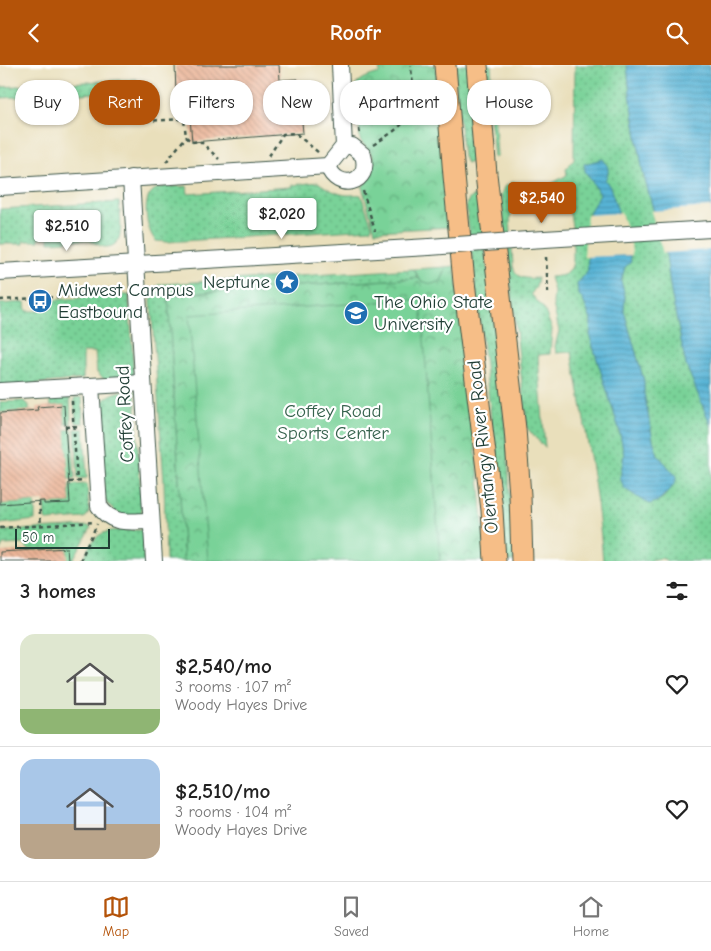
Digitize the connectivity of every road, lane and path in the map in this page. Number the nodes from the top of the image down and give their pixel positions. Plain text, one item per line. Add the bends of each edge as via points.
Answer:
1 (340, 65) edge
2 (411, 65) edge
3 (445, 65) edge
4 (477, 65) edge
5 (160, 120) edge
6 (186, 137) junction
7 (344, 146) junction
8 (368, 148) dead end
9 (269, 156) dead end
10 (220, 159) dead end
11 (324, 160) junction
12 (164, 164) dead end
13 (131, 179) junction
14 (0, 187) edge
15 (362, 187) dead end
16 (539, 196) dead end
17 (542, 221) dead end
18 (711, 229) edge
19 (375, 231) dead end
20 (546, 257) dead end
21 (136, 264) junction
22 (0, 272) edge
23 (123, 292) dead end
24 (548, 292) dead end
25 (0, 300) edge
26 (143, 383) junction
27 (91, 386) junction
28 (71, 387) junction
29 (0, 391) edge
30 (86, 425) dead end
31 (74, 426) junction
32 (65, 427) dead end
33 (89, 481) dead end
34 (69, 482) dead end
35 (77, 482) junction
36 (39, 501) dead end
37 (151, 521) junction
38 (41, 526) junction
39 (0, 528) edge
40 (80, 561) edge
41 (154, 561) edge
42 (495, 561) edge
43 (522, 561) edge

1 - 7 street
2 - 8 path via 414,95 404,124
3 - 42 main road, Olentangy River Road via 464,282 492,510
4 - 43 main road, Olentangy River Road via 515,429
5 - 6 path via 184,119
6 - 10 path via 192,142 200,141
6 - 12 path
7 - 11 street
7 - 11 street via 352,146 363,155 365,168 362,175 352,182 345,182 333,176
9 - 11 path via 283,134 295,133
11 - 13 street
13 - 14 street
13 - 21 street, Coffey Road
15 - 19 path
16 - 17 path
18 - 21 street, bridge
20 - 24 path
21 - 22 street
21 - 26 street, Coffey Road
23 - 25 path via 116,287 91,290 77,296
26 - 27 street
26 - 37 street, Coffey Road
27 - 28 street
27 - 37 street via 99,506 116,521
28 - 29 street
28 - 31 path
30 - 31 path
31 - 32 path
31 - 35 path
33 - 35 path
34 - 35 path
36 - 38 path
37 - 41 street, Coffey Road
38 - 39 path
38 - 40 path via 98,522

